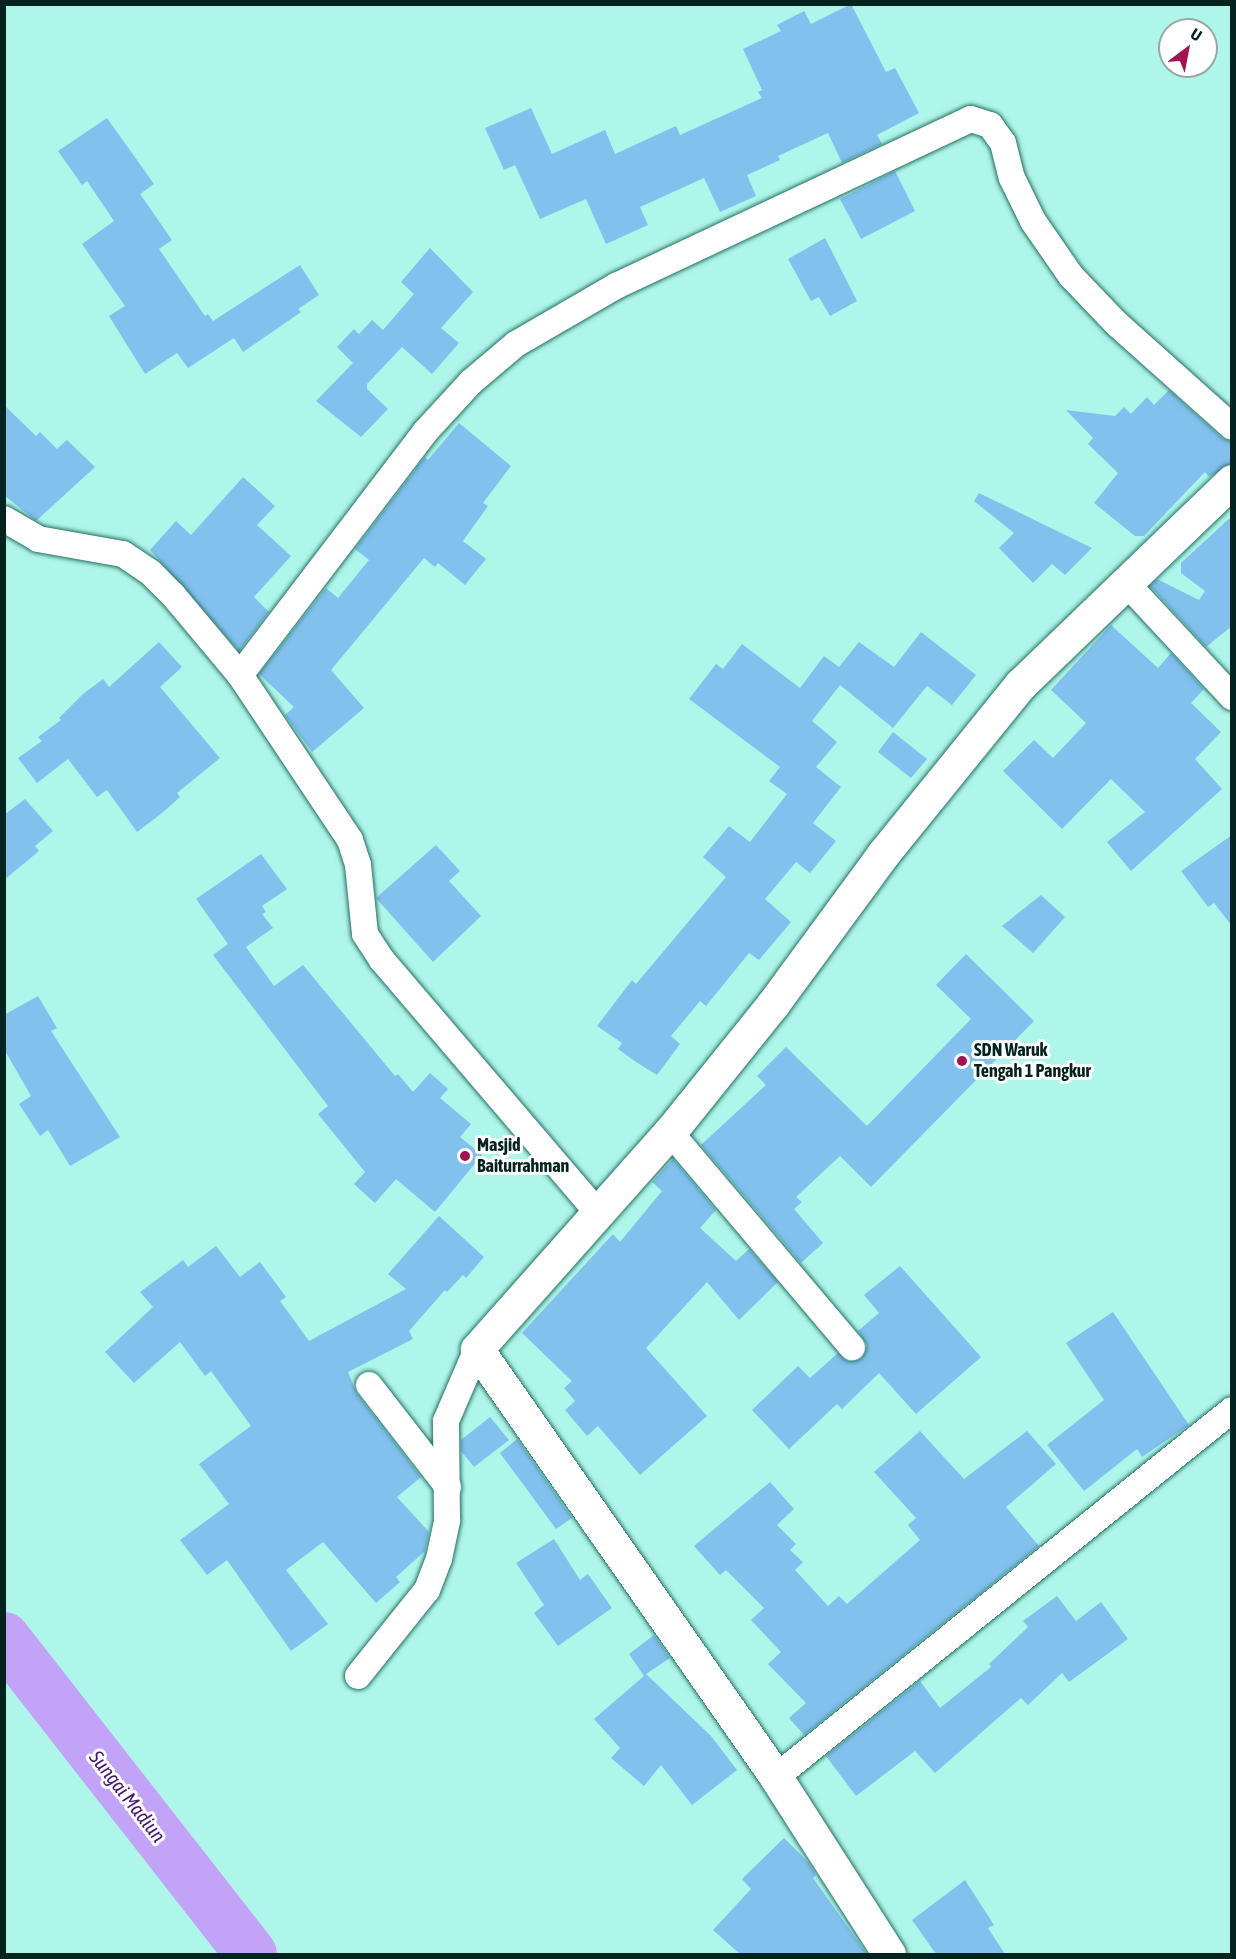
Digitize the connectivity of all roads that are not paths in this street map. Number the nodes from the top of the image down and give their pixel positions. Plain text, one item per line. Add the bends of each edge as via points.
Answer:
1 (1232, 427) edge
2 (1232, 481) edge
3 (4, 519) edge
4 (1128, 585) junction
5 (240, 675) junction
6 (1230, 693) edge
7 (670, 1132) junction
8 (596, 1211) junction
9 (852, 1347) dead end
10 (477, 1349) junction
11 (369, 1385) dead end
12 (1232, 1410) edge
13 (448, 1488) junction
14 (358, 1676) dead end
15 (777, 1777) junction
16 (889, 1954) edge

1 - 5 street via 1117,324 1071,276 1033,221 1012,178 1003,143 990,125 971,119 616,286 516,344 471,382 424,432
2 - 4 street
3 - 5 street via 38,539 123,554 150,572
4 - 6 street
4 - 7 street via 1020,685
5 - 8 street via 350,840 358,865 365,934 382,960
7 - 8 street
7 - 9 street
8 - 10 street
10 - 13 street via 446,1421 444,1455
10 - 15 street
11 - 13 street
12 - 15 street
13 - 14 street via 447,1520 427,1590
15 - 16 street

